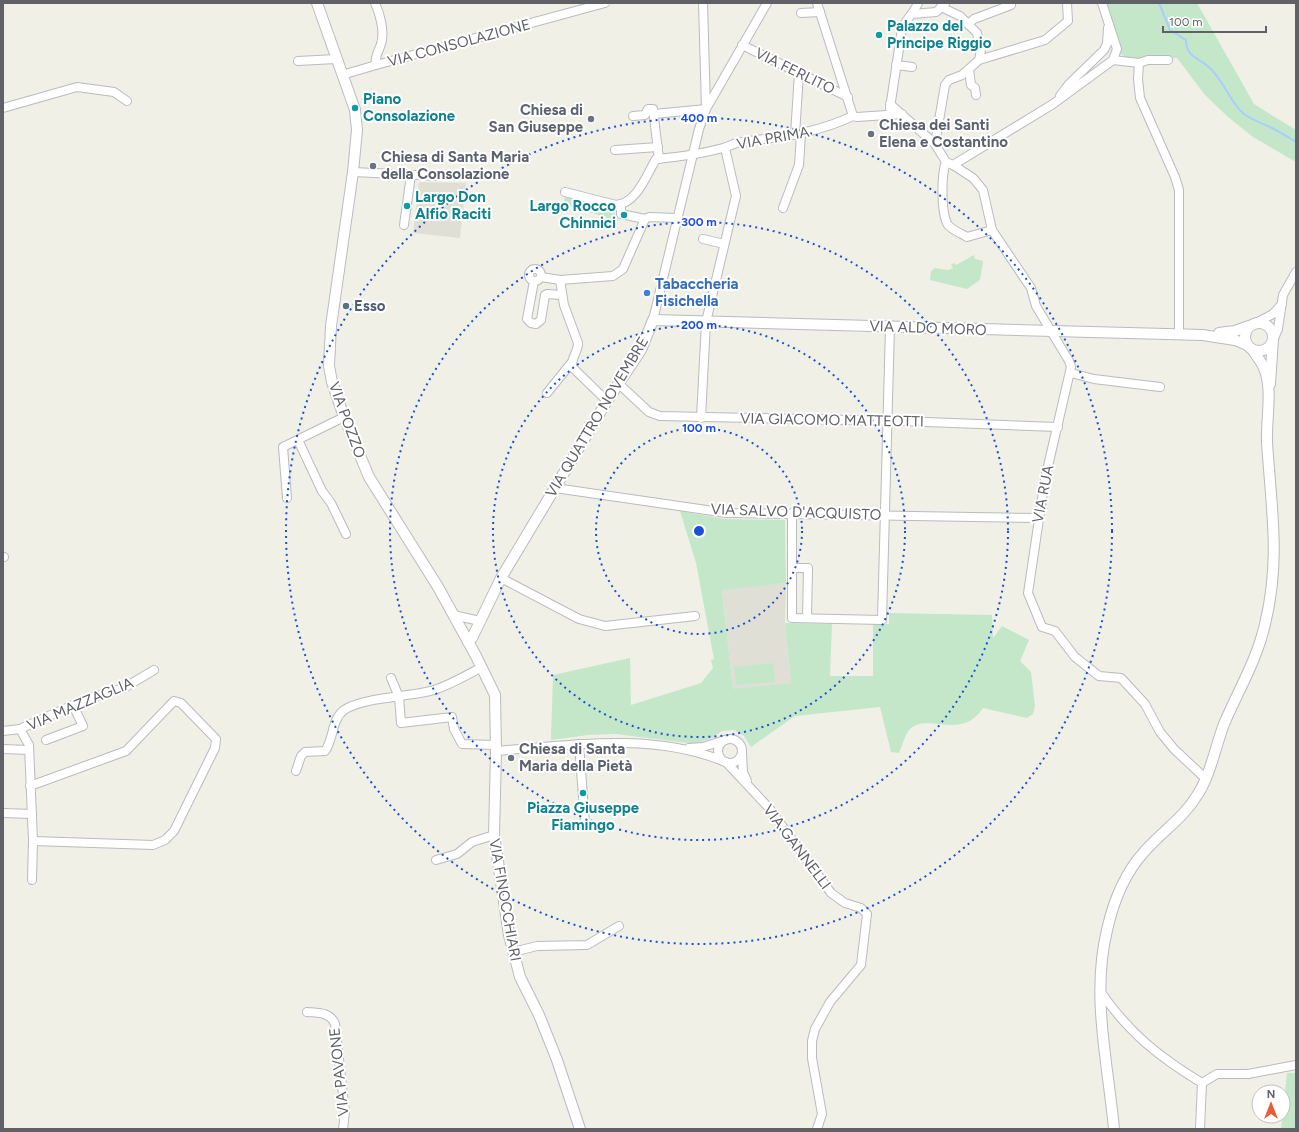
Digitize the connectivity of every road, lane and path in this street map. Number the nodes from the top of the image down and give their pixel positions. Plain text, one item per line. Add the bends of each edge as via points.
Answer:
1 (317, 3) edge
2 (375, 3) edge
3 (605, 3) edge
4 (703, 3) edge
5 (767, 3) edge
6 (818, 3) edge
7 (918, 3) edge
8 (1067, 3) edge
9 (1102, 3) edge
10 (943, 5) edge
11 (1011, 5) dead end
12 (820, 12) junction
13 (801, 13) dead end
14 (913, 14) junction
15 (1108, 20) junction
16 (968, 24) junction
17 (742, 45) junction
18 (1104, 50) junction
19 (1115, 56) junction
20 (336, 59) junction
21 (979, 60) junction
22 (1168, 60) dead end
23 (298, 61) dead end
24 (1139, 63) junction
25 (376, 65) junction
26 (896, 65) junction
27 (912, 67) dead end
28 (969, 69) junction
29 (799, 73) junction
30 (342, 75) junction
31 (1082, 77) junction
32 (976, 95) dead end
33 (848, 97) junction
34 (127, 101) dead end
35 (890, 104) junction
36 (3, 108) edge
37 (706, 109) junction
38 (654, 114) junction
39 (902, 114) junction
40 (889, 115) junction
41 (633, 116) dead end
42 (853, 116) junction
43 (798, 135) junction
44 (935, 144) junction
45 (658, 147) junction
46 (725, 148) junction
47 (615, 150) dead end
48 (692, 155) junction
49 (659, 159) junction
50 (950, 164) junction
51 (353, 172) junction
52 (411, 175) junction
53 (438, 176) dead end
54 (565, 192) dead end
55 (621, 204) junction
56 (783, 208) dead end
57 (677, 218) junction
58 (645, 219) junction
59 (404, 226) dead end
60 (992, 230) junction
61 (704, 239) dead end
62 (724, 244) junction
63 (1296, 272) edge
64 (560, 280) junction
65 (561, 295) junction
66 (1282, 304) junction
67 (653, 320) junction
68 (706, 322) junction
69 (1252, 324) junction
70 (890, 327) junction
71 (1050, 331) junction
72 (1179, 334) junction
73 (1203, 335) junction
74 (1273, 340) junction
75 (1250, 347) junction
76 (572, 362) junction
77 (1071, 373) junction
78 (619, 384) junction
79 (1160, 387) dead end
80 (547, 393) dead end
81 (1268, 394) junction
82 (608, 401) junction
83 (344, 417) junction
84 (701, 418) junction
85 (887, 420) junction
86 (1058, 427) junction
87 (298, 440) junction
88 (555, 488) junction
89 (287, 498) dead end
90 (792, 513) junction
91 (885, 515) junction
92 (1038, 518) junction
93 (346, 534) dead end
94 (792, 568) junction
95 (501, 578) junction
96 (452, 615) junction
97 (695, 616) dead end
98 (807, 618) junction
99 (480, 621) junction
100 (468, 642) junction
101 (482, 667) junction
102 (154, 670) dead end
103 (391, 678) dead end
104 (398, 697) junction
105 (73, 705) junction
106 (20, 729) junction
107 (3, 731) edge
108 (728, 739) junction
109 (46, 740) dead end
110 (579, 744) junction
111 (496, 748) junction
112 (675, 748) junction
113 (3, 749) edge
114 (29, 750) junction
115 (742, 754) junction
116 (725, 762) junction
117 (296, 771) dead end
118 (1206, 779) junction
119 (30, 786) junction
120 (753, 790) junction
121 (3, 813) edge
122 (32, 814) junction
123 (585, 822) dead end
124 (494, 836) junction
125 (33, 841) junction
126 (436, 860) dead end
127 (32, 880) dead end
128 (619, 926) dead end
129 (513, 952) junction
130 (1099, 989) junction
131 (307, 1012) dead end
132 (1296, 1065) edge
133 (1202, 1083) junction
134 (342, 1129) edge
135 (580, 1129) edge
136 (817, 1129) edge
137 (1114, 1129) edge
138 (1200, 1129) edge

1 - 20 street, VIA POZZO
2 - 25 street, VIA CONSOLAZIONE via 381,20 382,43 375,61
3 - 25 street, VIA CONSOLAZIONE
4 - 37 street
5 - 17 street, VIA QUATTRO NOVEMBRE
6 - 12 street
7 - 14 street
8 - 21 street via 1068,21 1046,40
9 - 15 street
10 - 14 street via 932,14
10 - 16 street
11 - 16 street via 974,18
12 - 13 street
12 - 33 street
14 - 26 street via 902,29
15 - 18 street via 1109,35
15 - 19 street
16 - 21 street via 977,33 981,50
17 - 29 street, VIA FERLITO
17 - 37 street, VIA QUATTRO NOVEMBRE
18 - 19 street
18 - 31 street
19 - 24 street via 1128,62
19 - 31 street
20 - 23 street
20 - 30 street, VIA POZZO
21 - 28 street
22 - 24 street via 1148,60
24 - 72 street via 1140,98 1179,190
25 - 30 street
26 - 27 street
26 - 35 street
28 - 32 street via 971,85 975,88
28 - 44 street via 945,85
29 - 33 street, VIA FERLITO
29 - 43 street
30 - 51 street, VIA POZZO via 355,110
31 - 50 street via 1069,84 1053,104
33 - 42 street
34 - 36 street via 114,92 77,86
35 - 39 street
35 - 40 street
37 - 38 street
37 - 48 street, VIA QUATTRO NOVEMBRE
38 - 41 street via 653,109 648,109 645,115
38 - 45 street
39 - 40 street
39 - 44 street
40 - 42 street
42 - 43 street, VIA PRIMA via 832,126
43 - 46 street, VIA PRIMA via 735,144
43 - 56 street via 799,165
44 - 50 street
45 - 47 street
45 - 49 street
46 - 48 street, VIA PRIMA
46 - 62 street via 736,196
48 - 49 street, VIA PRIMA
48 - 57 street, VIA QUATTRO NOVEMBRE
49 - 55 street via 656,159 632,198
50 - 60 street via 973,178 982,190
50 - 60 street via 943,169 944,215 948,226 967,237
51 - 52 street
51 - 83 street, VIA POZZO via 329,359 332,382
52 - 53 street
52 - 59 street
54 - 55 street via 616,205
55 - 58 street via 621,214
57 - 58 street
57 - 67 street, VIA QUATTRO NOVEMBRE
58 - 64 street via 623,269 618,274
60 - 71 street via 1031,288 1036,306
61 - 62 street
62 - 68 street
63 - 66 street via 1285,289
64 - 65 street
64 - 65 street via 538,279 527,319 531,324 541,320 545,295
65 - 76 street via 578,343
66 - 69 street via 1273,314
66 - 74 street via 1277,333
67 - 68 street, VIA ALDO MORO
67 - 78 street, VIA QUATTRO NOVEMBRE via 641,350
68 - 70 street, VIA ALDO MORO
68 - 84 street
69 - 73 street via 1235,331
69 - 74 street via 1263,323 1268,326 1272,331
69 - 75 street via 1244,335
70 - 71 street, VIA ALDO MORO
70 - 85 street
71 - 72 street, VIA ALDO MORO
71 - 77 street via 1069,361
72 - 73 street, VIA ALDO MORO
73 - 75 street via 1235,340
74 - 75 street via 1264,350
74 - 81 street via 1272,378
75 - 81 street via 1264,368
76 - 80 street
76 - 82 street via 572,367
77 - 79 street via 1094,379
77 - 86 street, VIA RUA
78 - 82 street, VIA QUATTRO NOVEMBRE
78 - 84 street, VIA GIACOMO MATTEOTTI via 636,402 655,415
81 - 118 street via 1267,441 1275,547 1266,624 1224,726
82 - 88 street, VIA QUATTRO NOVEMBRE
83 - 87 street
83 - 96 street, VIA POZZO via 369,477 438,587
84 - 85 street, VIA GIACOMO MATTEOTTI
85 - 86 street, VIA GIACOMO MATTEOTTI
85 - 91 street
86 - 92 street, VIA RUA
87 - 89 street via 283,447
87 - 93 street via 322,492 331,503
88 - 90 street, VIA SALVO D'ACQUISTO via 727,513
88 - 95 street, VIA QUATTRO NOVEMBRE
90 - 91 street, VIA SALVO D'ACQUISTO
90 - 94 street
91 - 92 street, VIA SALVO D'ACQUISTO
91 - 98 street via 882,620
92 - 118 street, VIA RUA via 1028,593 1042,627 1055,631 1075,657 1100,676 1121,678 1145,704 1160,732 1174,749
94 - 98 street via 792,618
94 - 98 street via 808,568
95 - 97 street via 579,619 605,626
95 - 99 street, VIA QUATTRO NOVEMBRE
96 - 99 street
96 - 100 street, VIA POZZO
99 - 100 street, VIA QUATTRO NOVEMBRE
100 - 101 street, VIA FINOCCHIARI
101 - 104 street via 436,690
101 - 111 street, VIA FINOCCHIARI via 495,695
102 - 105 street, VIA MAZZAGLIA via 124,688
103 - 104 street
104 - 111 street via 401,723 452,717 454,729 462,744
104 - 117 street via 372,701 345,710 336,722 325,751 305,752
105 - 106 street, VIA MAZZAGLIA
105 - 109 street via 84,726
106 - 107 street, VIA MAZZAGLIA
106 - 114 street
108 - 112 street via 697,748
108 - 115 street via 733,739 741,745
108 - 116 street via 719,748 720,758
110 - 111 street
110 - 112 street via 625,742
110 - 123 street
111 - 124 street, VIA FINOCCHIARI
112 - 116 street
113 - 114 street
114 - 119 street
115 - 116 street via 734,762
115 - 120 street, VIA GANNELLI via 742,772
116 - 120 street, VIA GANNELLI
118 - 130 street via 1188,809 1144,851 1124,882 1107,930
119 - 122 street
119 - 125 street via 126,751 174,701 182,703 216,739 215,748 174,832 160,844
120 - 136 street, VIA GANNELLI via 831,893 845,903 861,908 867,914 861,965 822,1014 813,1035 812,1058 822,1114
121 - 122 street
122 - 125 street
124 - 126 street via 472,842 457,854
124 - 129 street, VIA FINOCCHIARI
125 - 127 street
128 - 129 street via 587,945 542,945
129 - 135 street, VIA FINOCCHIARI via 520,977 557,1060
130 - 133 street via 1132,1032 1169,1064
130 - 137 street
131 - 134 street, VIA PAVONE via 329,1014 335,1024 345,1112
132 - 133 street via 1254,1074 1217,1074
133 - 138 street

